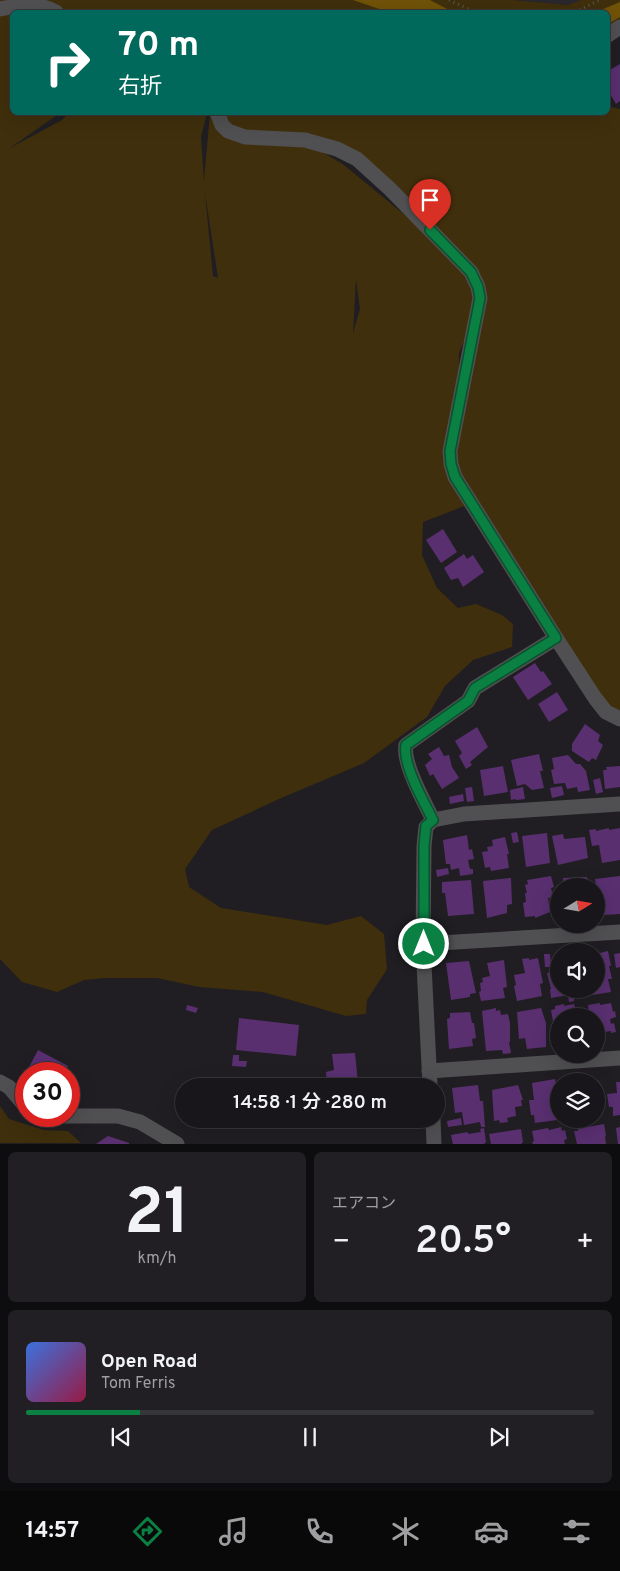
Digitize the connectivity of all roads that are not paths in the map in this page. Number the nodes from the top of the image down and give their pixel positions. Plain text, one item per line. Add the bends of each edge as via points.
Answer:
1 (0, 9) edge
2 (51, 10) edge
3 (219, 115) edge
4 (556, 638) junction
5 (620, 719) edge
6 (620, 804) edge
7 (433, 820) junction
8 (620, 932) edge
9 (424, 944) junction
10 (620, 1058) edge
11 (430, 1078) edge
12 (439, 1078) edge
13 (0, 1082) edge
14 (15, 1095) edge
15 (80, 1116) edge
16 (433, 1128) edge
17 (177, 1144) edge
18 (434, 1144) edge

1 - 2 street via 31,4
3 - 4 street via 228,131 246,137 305,140 337,149 357,159 471,272 478,287 479,307 456,416 451,464 471,505
4 - 5 street via 606,712
4 - 7 street via 475,688 468,701 406,745 406,758 412,775
6 - 7 street via 464,814
7 - 9 street via 426,826 424,846
8 - 9 street
9 - 11 street
10 - 12 street
13 - 14 street
15 - 17 street via 118,1116 140,1122
16 - 18 street

